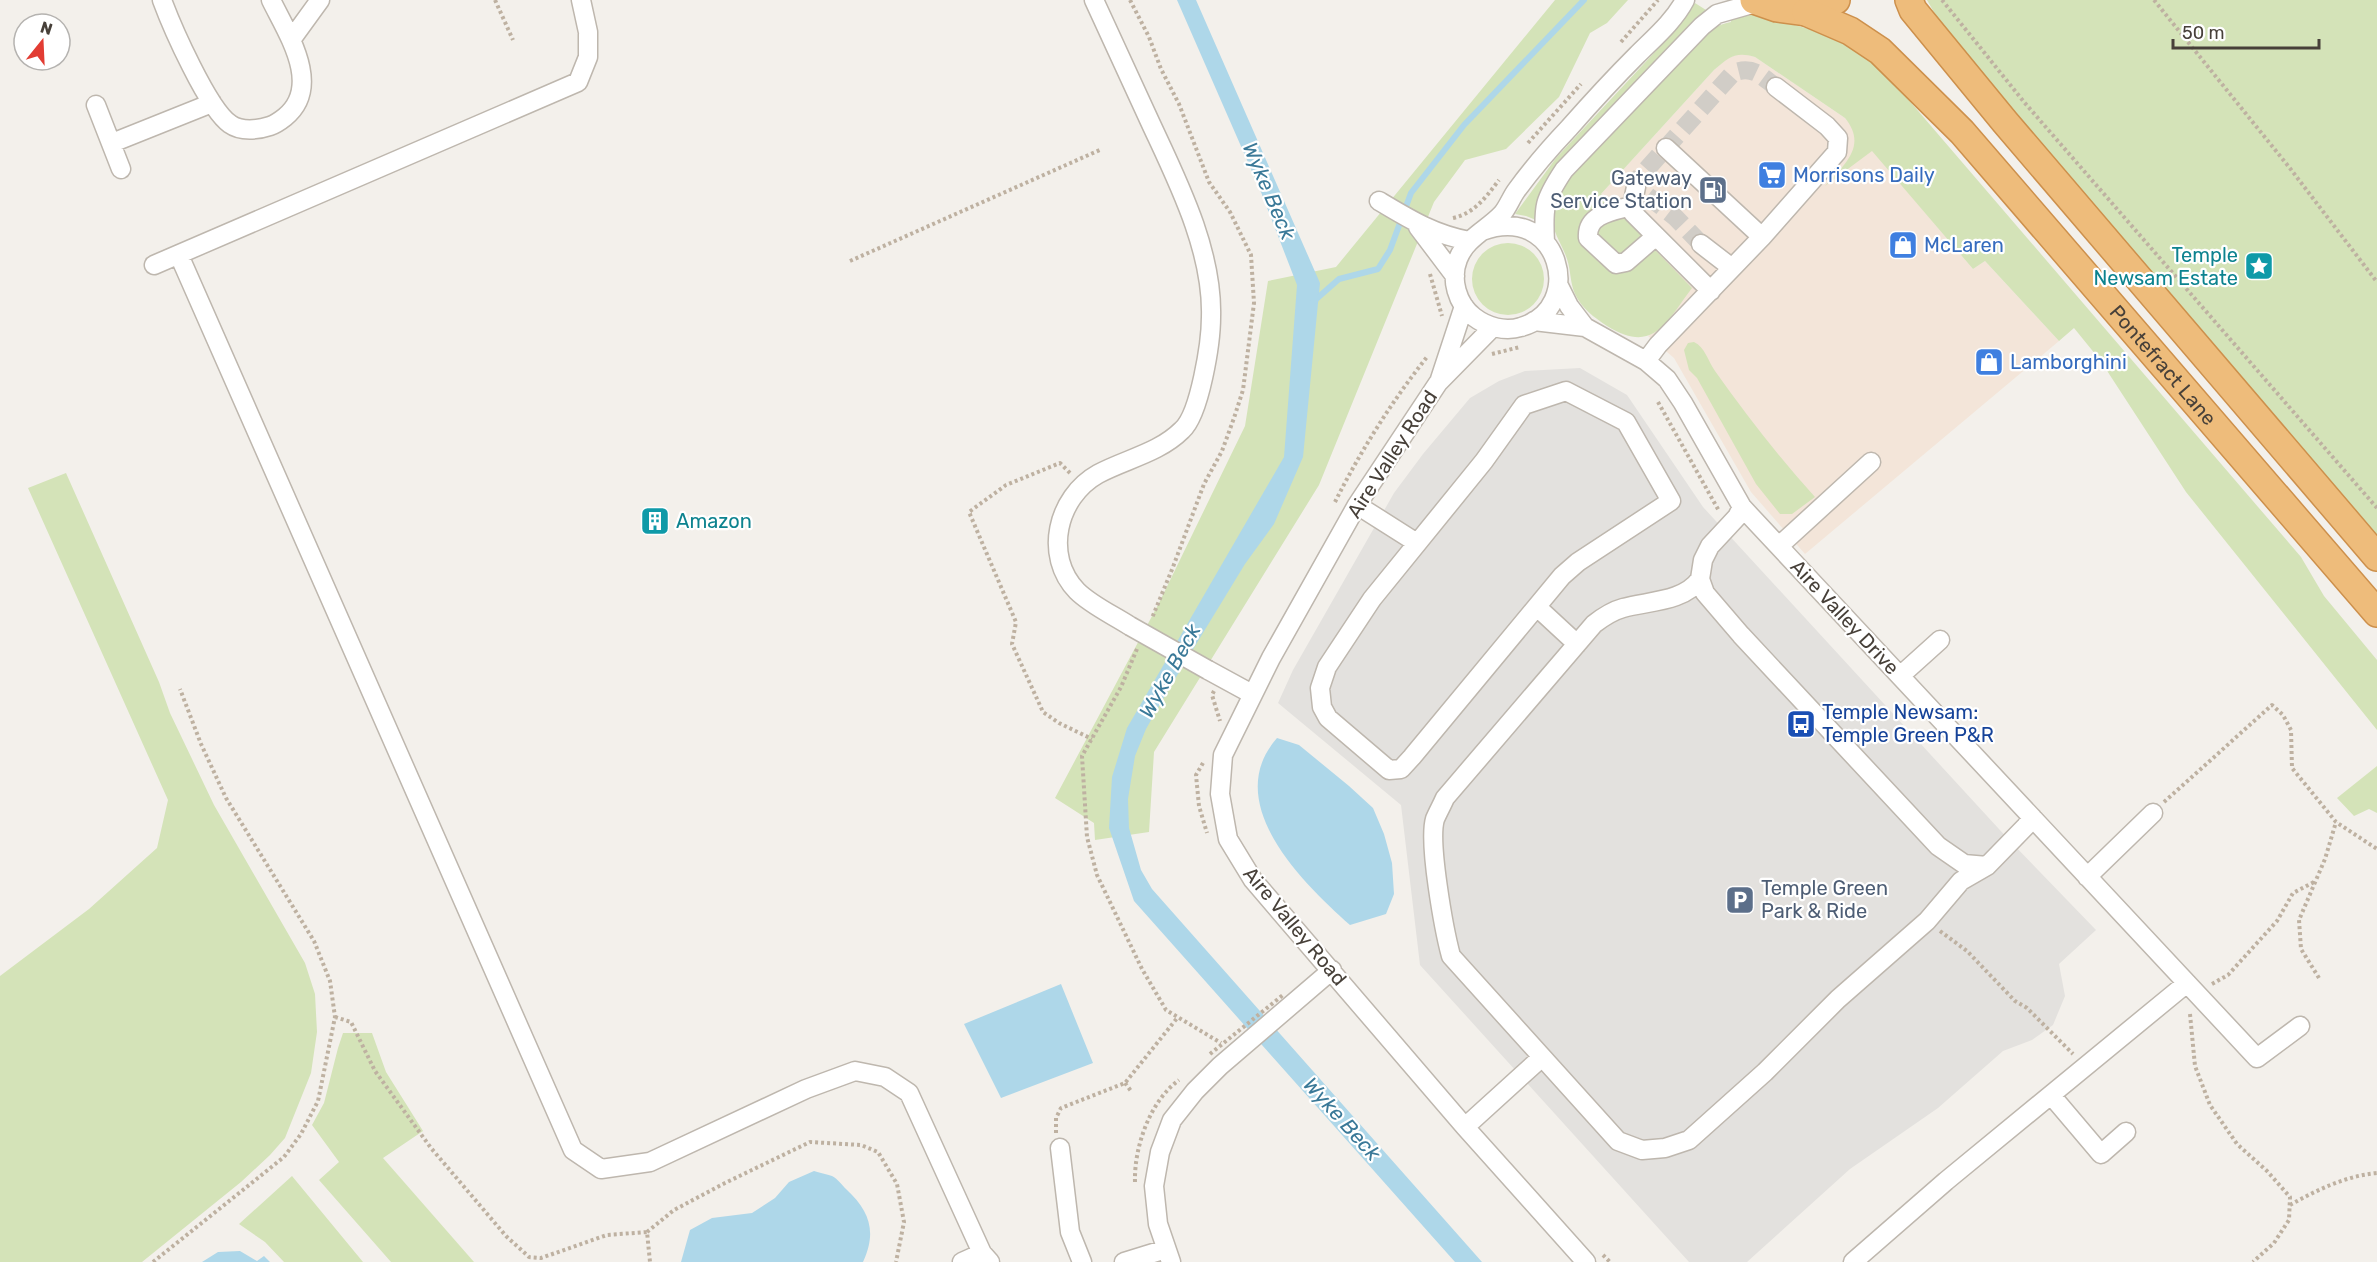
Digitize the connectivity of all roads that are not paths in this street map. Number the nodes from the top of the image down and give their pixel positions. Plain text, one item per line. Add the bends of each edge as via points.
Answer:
1 (162, 0) edge
2 (271, 0) edge
3 (320, 0) edge
4 (581, 0) edge
5 (1094, 0) edge
6 (1685, 0) edge
7 (1836, 0) edge
8 (1909, 0) edge
9 (1757, 1) edge
10 (1806, 12) junction
11 (291, 40) junction
12 (1776, 87) tunnel mouth
13 (212, 103) junction
14 (96, 105) dead end
15 (112, 143) junction
16 (1666, 148) dead end
17 (121, 169) dead end
18 (1636, 187) dead end
19 (1379, 201) dead end
20 (1632, 206) junction
21 (1415, 223) junction
22 (1476, 236) junction
23 (1656, 236) junction
24 (1762, 237) junction
25 (1545, 242) junction
26 (1701, 244) tunnel mouth
27 (179, 255) junction
28 (154, 266) dead end
29 (1732, 268) junction
30 (1455, 276) junction
31 (1558, 284) junction
32 (1711, 291) junction
33 (1464, 306) junction
34 (1534, 321) junction
35 (1493, 327) junction
36 (1585, 327) junction
37 (1646, 361) junction
38 (1438, 383) junction
39 (1871, 462) dead end
40 (1357, 505) junction
41 (1742, 507) junction
42 (1417, 543) junction
43 (1779, 546) junction
44 (2377, 557) edge
45 (1700, 579) junction
46 (1537, 607) junction
47 (2377, 613) edge
48 (1940, 640) dead end
49 (1577, 644) junction
50 (1900, 676) junction
51 (1252, 694) junction
52 (2153, 813) road end
53 (2032, 817) junction
54 (1987, 866) junction
55 (2087, 877) junction
56 (1332, 970) junction
57 (2187, 983) junction
58 (2300, 1026) dead end
59 (1541, 1058) junction
60 (2050, 1095) junction
61 (1465, 1127) junction
62 (2126, 1132) dead end
63 (1060, 1148) road end
64 (1168, 1256) edge
65 (986, 1257) edge
66 (962, 1262) edge
67 (1082, 1262) edge
68 (1124, 1262) edge
69 (1586, 1262) edge
70 (1853, 1262) edge

1 - 13 street
2 - 11 street
3 - 11 street
4 - 27 street via 588,32 588,57 578,82
5 - 51 street, bridge via 1195,225 1211,317 1199,397 1184,429 1157,448 1097,475 1077,491 1063,513 1058,553 1065,575 1077,591 1130,626
6 - 22 street via 1668,24 1538,163 1502,214
7 - 10 highway
8 - 44 highway, Pontefract Lane via 1913,10 1998,113
9 - 10 highway
9 - 25 street via 1717,14 1702,26 1564,171 1548,195
10 - 47 highway, Pontefract Lane via 1850,31 1880,51 1962,132
11 - 13 street via 297,52 302,88 291,112 276,124 244,130 230,125
12 - 24 street via 1827,126 1838,138 1837,152
13 - 15 street
14 - 15 street
15 - 17 street
16 - 24 street
18 - 20 street
19 - 21 street
20 - 23 street via 1633,213
20 - 23 street via 1603,214 1592,222 1588,238 1616,264 1626,261
21 - 22 street via 1442,235
21 - 30 street
22 - 25 street via 1495,226 1509,225 1535,233
22 - 30 street via 1457,260
23 - 32 street
24 - 29 street
25 - 31 street via 1556,261
26 - 29 street
27 - 28 street
27 - 65 street via 573,1150 601,1169 650,1162 806,1089 855,1071 885,1077 909,1093
29 - 32 street
30 - 33 street
31 - 34 street via 1546,311
31 - 36 street, Aire Valley Drive
32 - 37 street
33 - 35 street
33 - 38 street, Aire Valley Road
34 - 35 street via 1521,327
34 - 36 street, Aire Valley Drive
35 - 38 street, Aire Valley Road
36 - 37 street, Aire Valley Drive
37 - 41 street, Aire Valley Drive via 1667,379 1683,403
38 - 40 street, Aire Valley Road
39 - 43 street
40 - 42 street
40 - 51 street, Aire Valley Road
41 - 43 street, Aire Valley Drive
41 - 45 street via 1710,546
42 - 46 street via 1372,599 1326,667 1320,688 1328,718 1389,770 1401,769 1412,757
42 - 46 street via 1524,405 1566,391 1592,403 1626,422 1671,501 1578,562
43 - 50 street, Aire Valley Drive
45 - 49 street via 1681,594 1607,614
45 - 54 street via 1706,593 1741,635 1938,846 1964,864
46 - 49 street
48 - 50 street
49 - 59 street via 1445,798 1435,821 1434,849 1451,956
50 - 53 street, Aire Valley Drive
51 - 56 street, Aire Valley Road via 1223,755 1220,794 1228,840 1253,880
52 - 55 street
53 - 54 street
53 - 55 street, Aire Valley Drive
54 - 59 street via 1961,881 1927,921 1689,1140 1642,1150 1618,1141
55 - 57 street, Aire Valley Drive
56 - 61 street, Aire Valley Road
56 - 64 street via 1289,999 1215,1060 1172,1120 1160,1152 1154,1186 1158,1224
57 - 58 street, Aire Valley Drive via 2257,1058
57 - 60 street
59 - 61 street
60 - 62 street via 2101,1154
60 - 70 street
61 - 69 street, Aire Valley Road
63 - 67 street via 1070,1232
64 - 68 street
65 - 66 street

